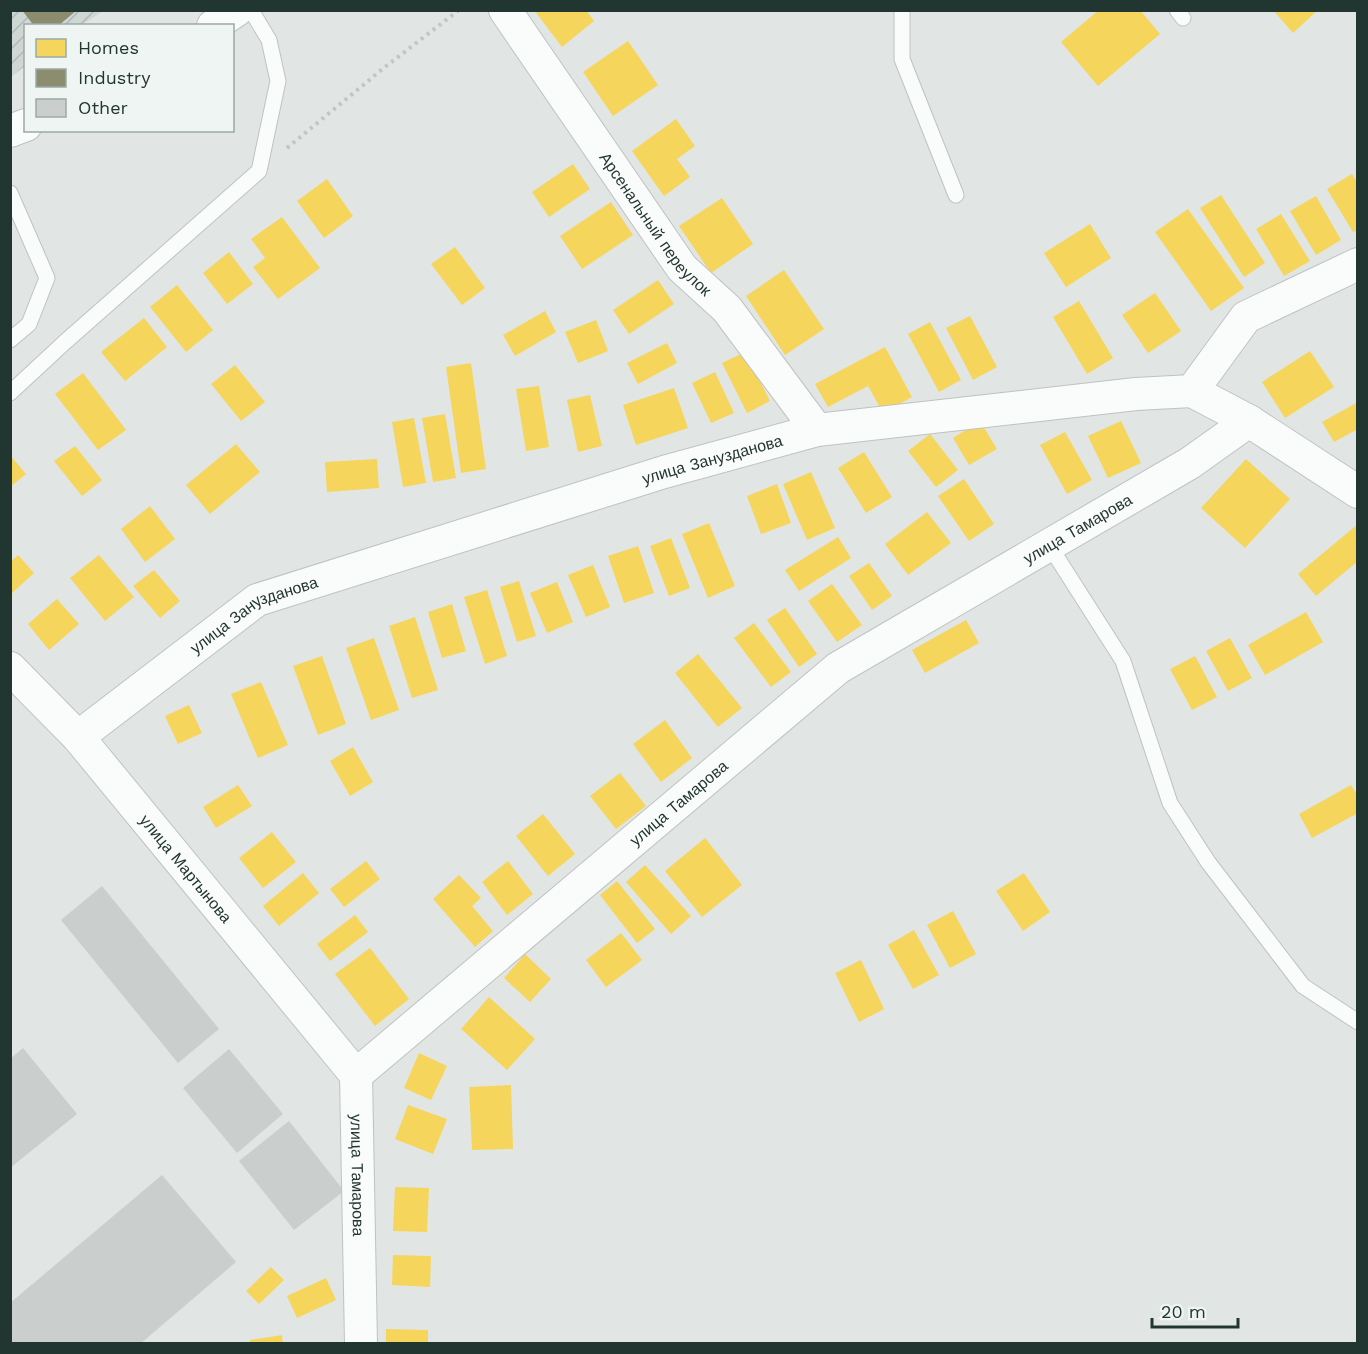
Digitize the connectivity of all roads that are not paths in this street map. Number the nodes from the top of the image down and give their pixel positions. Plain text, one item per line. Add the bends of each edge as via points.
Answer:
1 (237, 10) edge
2 (251, 10) edge
3 (505, 10) edge
4 (902, 10) edge
5 (216, 24) edge
6 (10, 193) edge
7 (956, 195) dead end
8 (1358, 264) edge
9 (10, 340) edge
10 (1192, 391) junction
11 (10, 393) edge
12 (1249, 421) junction
13 (817, 430) junction
14 (1358, 492) edge
15 (1048, 545) junction
16 (10, 668) edge
17 (78, 736) junction
18 (1358, 1022) edge
19 (356, 1075) junction
20 (360, 1344) edge

1 - 5 street
2 - 11 lane via 269,40 278,81 259,171
3 - 13 street, Арсенальный переулок via 681,268 727,309
4 - 7 lane via 902,59
6 - 9 lane via 47,278 29,324
8 - 10 street via 1246,317
10 - 12 street
10 - 13 street, улица Занузданова
12 - 14 street
12 - 15 street, улица Тамарова via 1190,463
13 - 17 street, улица Занузданова via 664,472 257,600
15 - 18 lane via 1123,661 1170,803 1195,842 1303,986
15 - 19 street, улица Тамарова via 838,668
16 - 17 street, улица Мартынова
17 - 19 street, улица Мартынова
19 - 20 street, улица Тамарова

